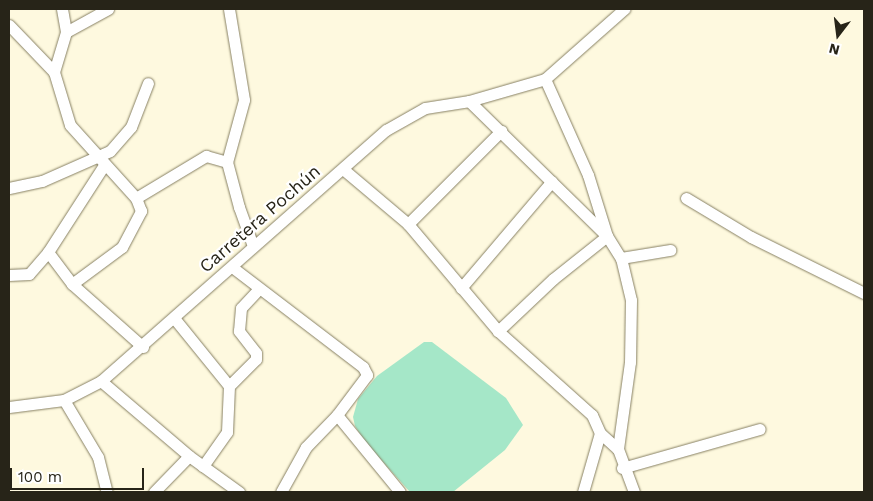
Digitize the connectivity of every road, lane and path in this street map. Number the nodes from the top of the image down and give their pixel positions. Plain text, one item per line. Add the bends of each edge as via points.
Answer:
1 (62, 9) edge
2 (108, 9) edge
3 (229, 9) edge
4 (624, 9) edge
5 (9, 25) edge
6 (66, 32) junction
7 (54, 72) junction
8 (546, 79) junction
9 (148, 83) dead end
10 (469, 100) junction
11 (500, 131) junction
12 (101, 162) junction
13 (227, 162) junction
14 (343, 169) junction
15 (552, 180) junction
16 (9, 188) edge
17 (136, 198) junction
18 (686, 198) dead end
19 (408, 224) junction
20 (607, 236) junction
21 (254, 246) junction
22 (670, 250) dead end
23 (48, 252) junction
24 (621, 258) junction
25 (232, 268) junction
26 (9, 275) edge
27 (72, 284) junction
28 (461, 288) junction
29 (259, 289) junction
30 (864, 293) edge
31 (174, 318) junction
32 (498, 332) junction
33 (143, 346) junction
34 (100, 381) junction
35 (228, 386) junction
36 (64, 400) junction
37 (9, 407) edge
38 (337, 415) junction
39 (760, 429) dead end
40 (600, 433) junction
41 (618, 449) junction
42 (189, 456) junction
43 (203, 466) junction
44 (622, 468) junction
45 (106, 492) edge
46 (154, 492) edge
47 (239, 492) edge
48 (281, 492) edge
49 (400, 492) edge
50 (583, 492) edge
51 (634, 492) edge

1 - 6 street
2 - 6 street
3 - 13 street via 244,100
4 - 8 street
5 - 7 street
6 - 7 street
7 - 12 street via 70,125
8 - 10 street, Carretera Pochún
8 - 20 street via 588,175
9 - 12 street via 131,127
10 - 11 street
10 - 14 street, Carretera Pochún via 425,108 386,130
11 - 15 street
11 - 19 street
12 - 16 street
12 - 17 street
12 - 23 street
13 - 17 street via 206,156
13 - 21 street
14 - 19 street
14 - 21 street, Carretera Pochún
15 - 20 street
15 - 28 street
17 - 27 street via 142,212 122,247
18 - 30 street via 751,237
19 - 28 street
20 - 24 street
20 - 32 street via 553,279
21 - 25 street, Carretera Pochún
22 - 24 street
23 - 26 street via 30,274
23 - 27 street
24 - 41 street via 631,300 630,362
25 - 29 street
25 - 31 street, Carretera Pochún
27 - 33 street
28 - 32 street
29 - 35 street via 241,308 240,331 256,359
29 - 38 street via 367,374
31 - 33 street, Carretera Pochún
31 - 35 street
32 - 40 street via 592,415
33 - 34 street, Carretera Pochún
34 - 36 street, Carretera Pochún
34 - 42 street
35 - 43 street via 227,432
36 - 37 street, Carretera Pochún
36 - 45 street via 98,457
38 - 48 street via 306,447
38 - 49 street
39 - 44 street
40 - 41 street
40 - 50 street
41 - 44 street
42 - 43 street
42 - 46 street
43 - 47 street
44 - 51 street

